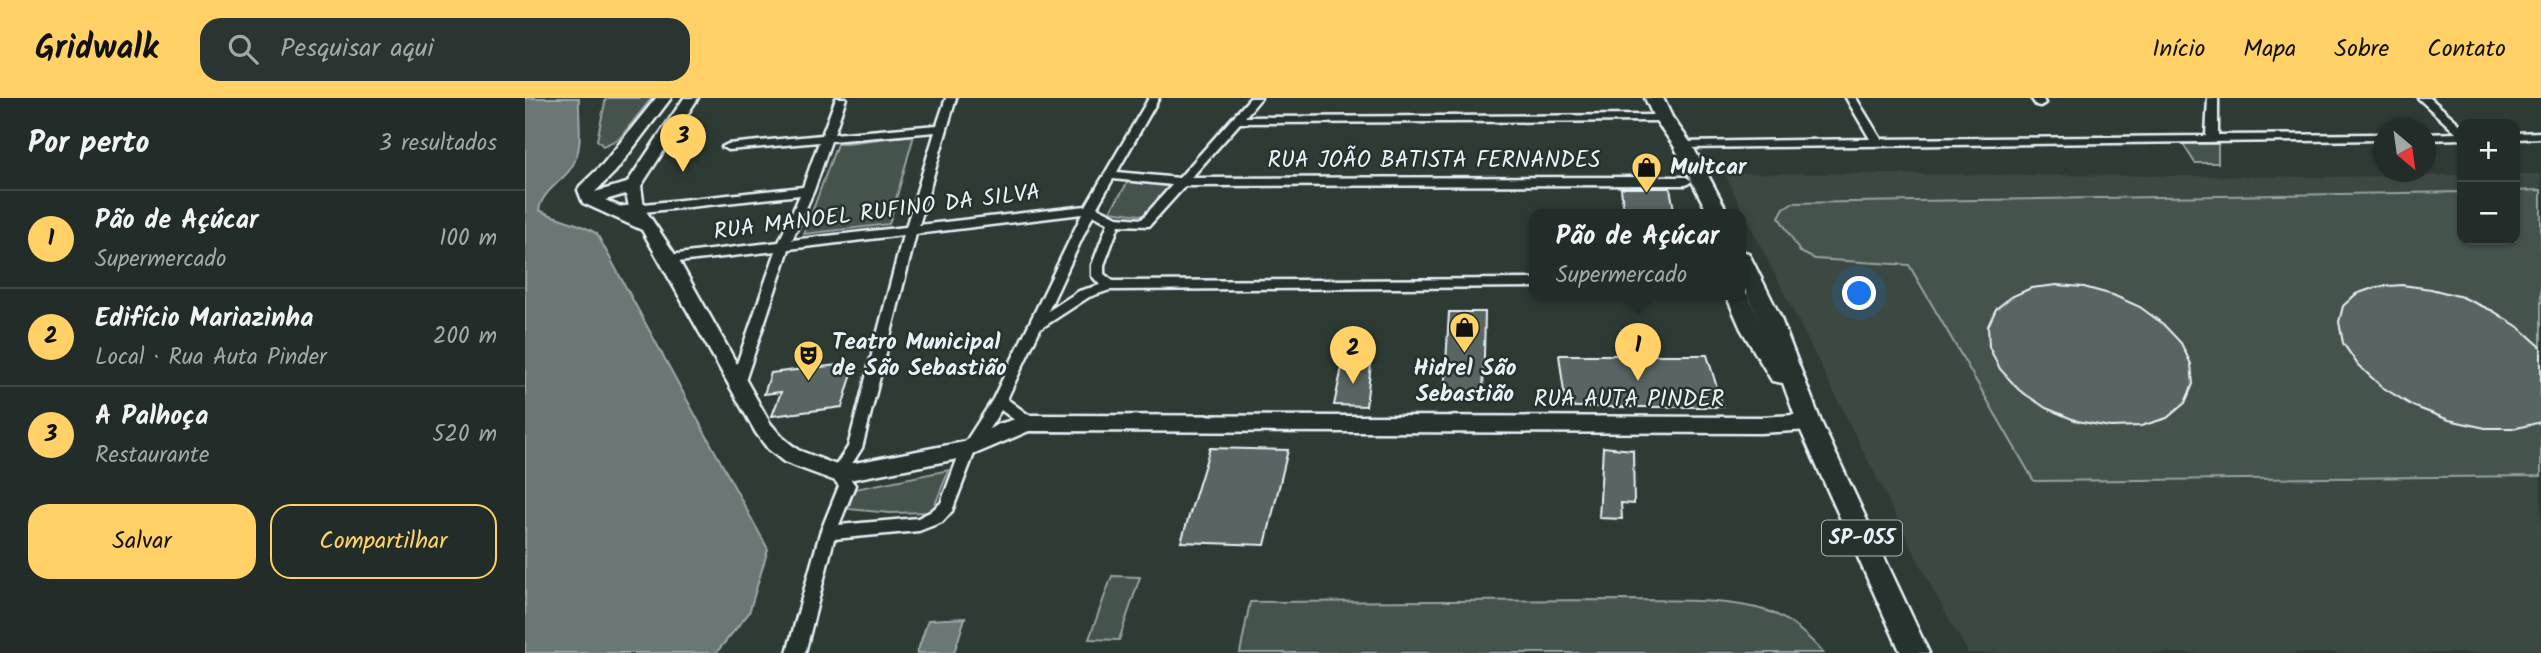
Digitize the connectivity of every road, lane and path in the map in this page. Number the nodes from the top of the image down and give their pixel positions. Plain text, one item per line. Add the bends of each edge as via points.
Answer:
1 (664, 98) edge
2 (691, 98) edge
3 (841, 98) edge
4 (951, 98) edge
5 (1154, 98) edge
6 (1256, 98) edge
7 (1654, 98) edge
8 (1850, 98) edge
9 (2213, 98) edge
10 (2423, 98) edge
11 (1663, 118) junction
12 (1237, 120) junction
13 (940, 128) junction
14 (2457, 129) edge
15 (2457, 134) edge
16 (2541, 135) edge
17 (2436, 136) edge
18 (2520, 136) edge
19 (828, 137) junction
20 (2373, 137) edge
21 (2212, 139) junction
22 (1878, 144) junction
23 (1683, 145) junction
24 (728, 147) dead end
25 (1110, 175) junction
26 (637, 180) junction
27 (593, 181) junction
28 (1686, 181) junction
29 (1183, 182) junction
30 (808, 190) junction
31 (589, 200) junction
32 (636, 208) junction
33 (1090, 209) junction
34 (1698, 209) edge
35 (1716, 209) edge
36 (616, 212) junction
37 (1115, 221) junction
38 (647, 226) junction
39 (911, 230) junction
40 (783, 247) junction
41 (669, 259) junction
42 (1746, 268) edge
43 (1529, 283) edge
44 (1110, 285) junction
45 (1746, 288) edge
46 (1739, 300) edge
47 (1768, 314) junction
48 (1033, 327) junction
49 (738, 381) junction
50 (999, 401) junction
51 (1809, 422) junction
52 (1028, 423) junction
53 (968, 449) junction
54 (838, 474) junction
55 (828, 533) junction
56 (796, 653) edge
57 (1915, 653) edge

1 - 27 main road via 609,168
2 - 26 main road
3 - 19 street
4 - 13 street
5 - 25 street
6 - 12 street
7 - 11 main road
8 - 22 street
9 - 21 street
10 - 14 street
11 - 12 street
11 - 23 main road
11 - 28 main road via 1669,145
12 - 29 street
13 - 19 street
13 - 39 street
15 - 17 street
16 - 18 street
19 - 24 street
19 - 30 street
20 - 21 street
21 - 22 street
22 - 23 street
23 - 35 main road
25 - 29 street, RUA JOÃO BATISTA FERNANDES
25 - 33 street
26 - 27 main road via 608,175
26 - 31 main road
26 - 32 main road
27 - 31 main road via 586,190
28 - 29 street, RUA JOÃO BATISTA FERNANDES
28 - 34 main road
29 - 37 street via 1145,223
30 - 32 street
30 - 40 street
31 - 36 main road
32 - 36 street
32 - 38 main road
33 - 37 street
33 - 39 street, RUA MANOEL RUFINO DA SILVA
33 - 48 street
36 - 38 main road
37 - 44 street via 1098,265 1098,276
38 - 41 main road
39 - 40 street, RUA MANOEL RUFINO DA SILVA
39 - 54 street via 855,448
40 - 41 street, RUA MANOEL RUFINO DA SILVA
40 - 49 street
41 - 49 main road
42 - 47 main road, SP-055
43 - 44 street
44 - 48 street via 1084,294
45 - 47 street
46 - 51 main road, SP-055
47 - 51 main road, SP-055
48 - 50 street
49 - 54 main road via 775,443 791,456
50 - 52 street
50 - 53 street
51 - 52 main road, RUA AUTA PINDER
51 - 57 main road, SP-055
52 - 53 main road
53 - 54 main road
53 - 55 street via 947,507 936,517 919,524
54 - 55 street via 847,485
55 - 56 street

